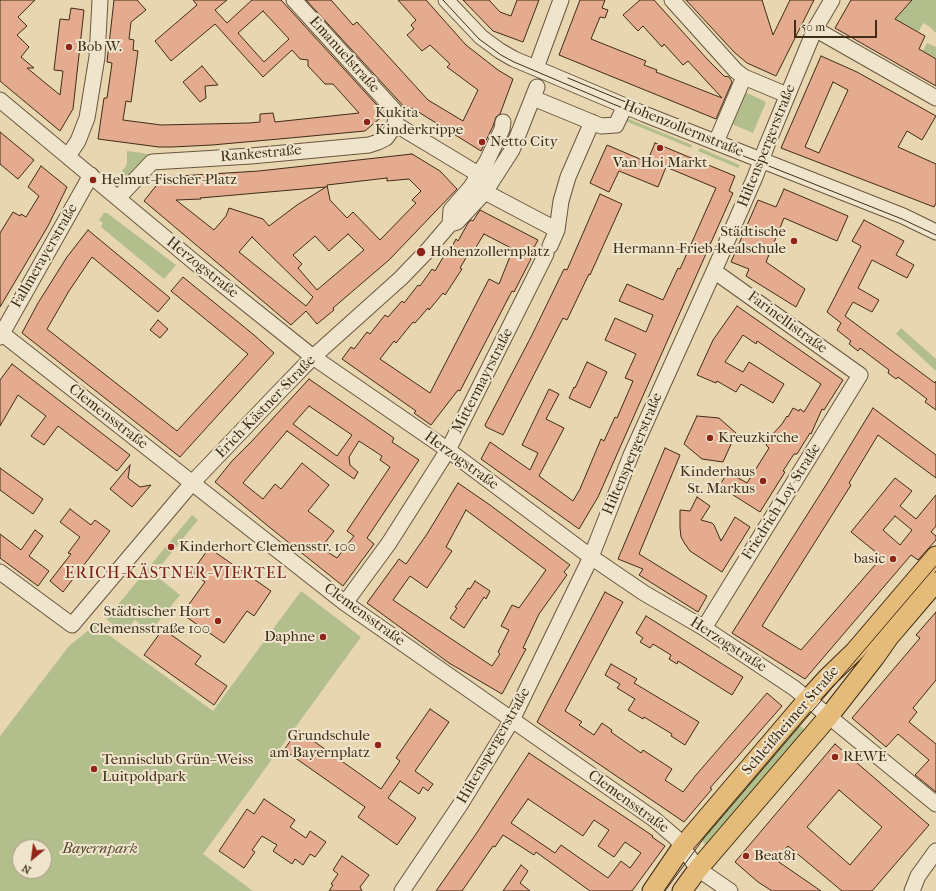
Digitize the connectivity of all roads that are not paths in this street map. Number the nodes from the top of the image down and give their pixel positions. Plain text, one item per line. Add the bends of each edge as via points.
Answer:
1 (100, 0) edge
2 (294, 0) edge
3 (446, 0) edge
4 (560, 0) edge
5 (672, 0) edge
6 (832, 0) edge
7 (815, 29) junction
8 (536, 68) junction
9 (744, 77) junction
10 (787, 95) junction
11 (936, 98) edge
12 (0, 100) edge
13 (625, 106) junction
14 (394, 117) junction
15 (592, 122) junction
16 (517, 137) junction
17 (716, 142) junction
18 (68, 156) junction
19 (761, 160) junction
20 (91, 175) junction
21 (485, 183) junction
22 (118, 198) junction
23 (450, 224) junction
24 (557, 230) junction
25 (936, 232) edge
26 (714, 271) junction
27 (1, 334) edge
28 (313, 357) junction
29 (860, 376) joint
30 (448, 450) junction
31 (192, 483) junction
32 (936, 556) edge
33 (592, 557) junction
34 (0, 572) edge
35 (936, 582) edge
36 (345, 603) junction
37 (704, 628) junction
38 (808, 699) junction
39 (829, 716) junction
40 (512, 720) junction
41 (936, 804) edge
42 (682, 847) junction
43 (936, 851) edge
44 (698, 869) junction
45 (402, 891) edge
46 (652, 891) edge
47 (682, 891) edge
48 (730, 891) edge
49 (912, 891) edge

1 - 18 street via 96,57 87,118 78,141
2 - 14 street, Emanuelstraße
3 - 8 street, Hohenzollernstraße via 469,26 492,46
4 - 8 street
5 - 9 street
6 - 7 street, Hiltenspergerstraße
7 - 10 street, Hiltenspergerstraße
7 - 11 street
8 - 13 street, Hohenzollernstraße
9 - 10 street
9 - 17 street
10 - 19 street, Hiltenspergerstraße
12 - 18 street, Herzogstraße
13 - 15 street via 616,125 601,126
13 - 17 street, Hohenzollernstraße
14 - 21 street
14 - 22 street, Rankestraße via 391,131 386,138 369,145 152,162
15 - 16 street via 559,113 535,92
15 - 24 street via 568,177
16 - 21 street via 512,150
16 - 21 street via 503,126 487,161
17 - 19 street, Hohenzollernstraße
18 - 20 street, Herzogstraße
19 - 25 street, Hohenzollernstraße via 903,216
19 - 26 street, Hiltenspergerstraße
20 - 22 street, Herzogstraße
20 - 27 street, Fallmerayerstraße
21 - 23 street, Erich-Kästner-Straße via 457,222
21 - 23 street via 471,187 451,210
21 - 24 street
22 - 28 street, Herzogstraße
23 - 28 street, Erich-Kästner-Straße via 408,272
24 - 30 street, Mittermayrstraße
26 - 29 street, Farinellistraße
26 - 33 street, Hiltenspergerstraße via 631,455
27 - 31 street, Clemensstraße
28 - 30 street, Herzogstraße
28 - 31 street, Erich-Kästner-Straße
29 - 37 street, Friedrich-Loy-Straße
30 - 33 street, Herzogstraße
30 - 36 street, Mittermayrstraße via 389,542
31 - 34 street, Erich-Kästner-Straße via 72,625
31 - 36 street, Clemensstraße
32 - 38 main road, Schleißheimer Straße via 855,651
33 - 37 street, Herzogstraße via 644,593
33 - 40 street, Hiltenspergerstraße
35 - 39 main road, Schleißheimer Straße via 889,637
36 - 40 street, Clemensstraße
37 - 38 street, Herzogstraße
38 - 39 street, Herzogstraße
38 - 42 main road, Schleißheimer Straße
39 - 41 street, Herzogstraße
39 - 44 main road, Schleißheimer Straße
40 - 42 street, Clemensstraße via 644,812 676,838
40 - 45 street, Hiltenspergerstraße via 460,805
42 - 44 street, Clemensstraße
42 - 46 main road, Schleißheimer Straße
43 - 49 street via 918,876
44 - 47 main road, Schleißheimer Straße
44 - 48 street, Clemensstraße

